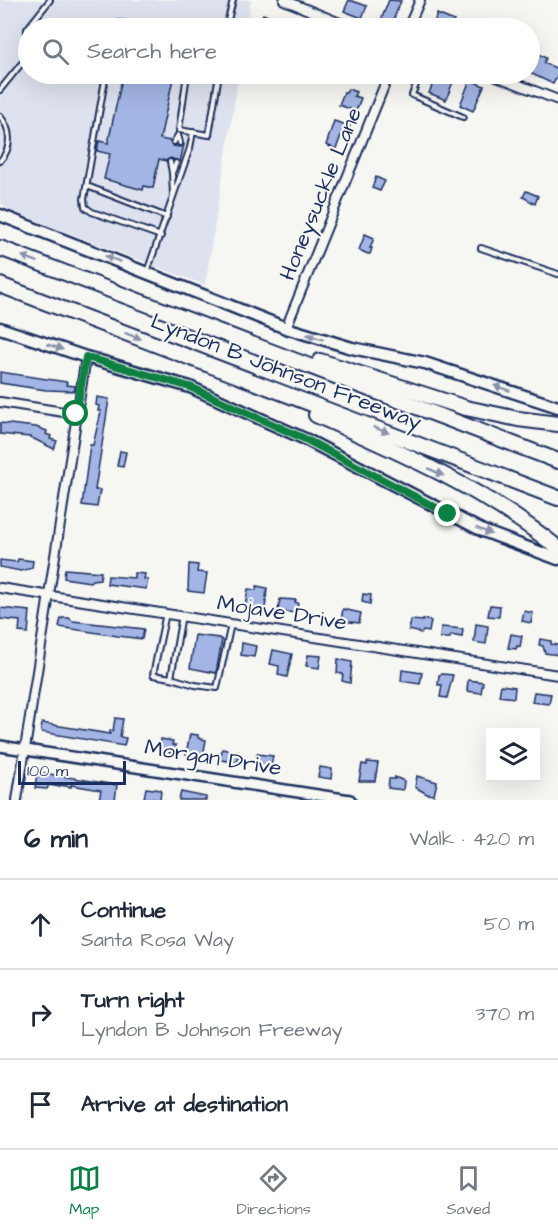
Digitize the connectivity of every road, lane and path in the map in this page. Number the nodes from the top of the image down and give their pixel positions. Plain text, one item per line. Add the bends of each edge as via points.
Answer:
1 (50, 0) edge
2 (233, 0) edge
3 (284, 0) edge
4 (420, 0) edge
5 (36, 18) edge
6 (228, 18) edge
7 (328, 18) edge
8 (412, 18) edge
9 (18, 68) edge
10 (104, 84) edge
11 (186, 84) edge
12 (217, 84) edge
13 (385, 84) edge
14 (416, 84) edge
15 (517, 84) edge
16 (0, 90) edge
17 (558, 100) edge
18 (0, 116) edge
19 (463, 117) dead end
20 (179, 130) junction
21 (194, 132) junction
22 (178, 135) junction
23 (174, 142) dead end
24 (180, 143) dead end
25 (0, 161) edge
26 (170, 162) dead end
27 (176, 163) dead end
28 (172, 173) junction
29 (86, 186) junction
30 (173, 199) junction
31 (0, 215) edge
32 (167, 217) junction
33 (160, 236) junction
34 (0, 248) edge
35 (481, 248) dead end
36 (147, 272) junction
37 (558, 274) edge
38 (0, 285) edge
39 (183, 318) junction
40 (0, 328) edge
41 (286, 328) junction
42 (169, 350) junction
43 (86, 357) junction
44 (0, 402) edge
45 (558, 407) edge
46 (76, 414) junction
47 (558, 424) edge
48 (558, 461) edge
49 (558, 498) edge
50 (558, 548) edge
51 (558, 559) edge
52 (0, 588) edge
53 (49, 594) junction
54 (166, 612) junction
55 (182, 615) junction
56 (231, 623) junction
57 (558, 675) edge
58 (171, 678) junction
59 (0, 746) edge
60 (25, 750) junction
61 (17, 800) edge
62 (350, 800) edge

1 - 5 lane
2 - 6 lane
3 - 7 street
4 - 8 street
9 - 16 lane
10 - 29 lane
11 - 20 lane
12 - 21 lane via 209,135
13 - 41 street, Honeysuckle Lane
14 - 19 lane via 412,95
15 - 17 street
18 - 25 lane via 10,147
20 - 21 lane
20 - 22 lane
21 - 30 lane
22 - 23 lane
22 - 24 lane
26 - 28 lane
27 - 28 lane
28 - 30 lane
29 - 32 lane
29 - 33 lane via 85,207 92,212
30 - 32 lane
36 -> 31 main road, Lyndon B Johnson Freeway
32 - 33 lane
33 - 36 lane
39 -> 34 highway, Lyndon B Johnson Freeway
35 - 37 lane
36 - 41 main road, Lyndon B Johnson Freeway
38 -> 42 highway, Lyndon B Johnson Freeway
39 - 47 highway via 466,408
39 - 48 highway, Lyndon B Johnson Freeway
40 -> 43 main road
45 -> 41 main road, Lyndon B Johnson Freeway via 425,363 352,348
42 -> 49 highway, Lyndon B Johnson Freeway
42 -> 50 highway via 325,418 461,484 503,507
43 - 46 street
43 -> 51 main road via 190,387 305,439 483,531
44 - 46 street
46 - 53 street
52 - 53 street, Mojave Drive
53 - 54 street, Mojave Drive
53 - 60 street
54 - 55 street, Mojave Drive
54 - 58 lane via 153,675
55 - 56 street, Mojave Drive
55 - 58 lane
56 - 57 street, Mojave Drive
56 - 58 lane via 217,688
59 - 60 street, Morgan Drive
60 - 61 street
60 - 62 street, Morgan Drive

